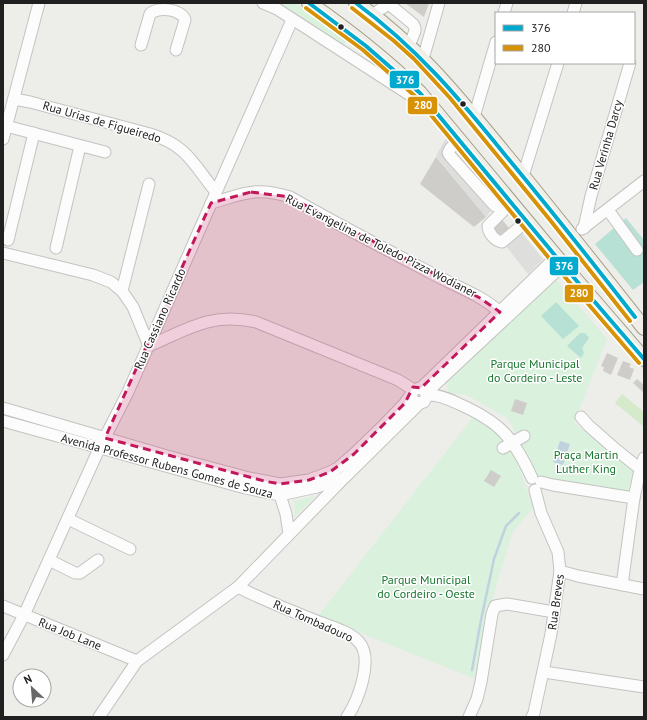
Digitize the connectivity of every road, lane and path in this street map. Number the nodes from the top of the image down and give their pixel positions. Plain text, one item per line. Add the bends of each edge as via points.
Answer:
1 (39, 3) edge
2 (263, 3) edge
3 (309, 3) edge
4 (356, 3) edge
5 (439, 3) edge
6 (170, 6) edge
7 (372, 16) junction
8 (292, 20) junction
9 (140, 45) dead end
10 (495, 45) edge
11 (409, 46) junction
12 (176, 50) dead end
13 (423, 59) junction
14 (558, 64) edge
15 (630, 64) edge
16 (14, 99) junction
17 (434, 111) junction
18 (474, 117) junction
19 (6, 126) junction
20 (34, 133) junction
21 (3, 138) edge
22 (458, 140) junction
23 (80, 146) junction
24 (105, 152) dead end
25 (523, 176) junction
26 (644, 182) edge
27 (149, 184) dead end
28 (216, 192) junction
29 (211, 203) junction
30 (511, 203) junction
31 (495, 206) dead end
32 (608, 210) junction
33 (527, 221) junction
34 (584, 228) junction
35 (572, 237) junction
36 (8, 240) dead end
37 (56, 248) dead end
38 (637, 250) dead end
39 (3, 253) edge
40 (560, 261) junction
41 (122, 291) junction
42 (500, 312) junction
43 (644, 328) edge
44 (149, 346) junction
45 (644, 359) edge
46 (420, 394) junction
47 (3, 408) edge
48 (581, 417) dead end
49 (3, 421) edge
50 (524, 436) dead end
51 (106, 438) junction
52 (508, 446) junction
53 (100, 449) junction
54 (644, 458) edge
55 (642, 471) edge
56 (344, 478) junction
57 (247, 483) junction
58 (536, 483) junction
59 (263, 487) junction
60 (280, 495) junction
61 (634, 498) junction
62 (68, 519) junction
63 (289, 534) junction
64 (130, 549) dead end
65 (49, 560) junction
66 (98, 560) dead end
67 (560, 571) junction
68 (622, 585) junction
69 (238, 587) junction
70 (644, 589) edge
71 (3, 606) edge
72 (554, 612) junction
73 (24, 615) junction
74 (3, 655) edge
75 (137, 660) junction
76 (544, 672) junction
77 (644, 687) edge
78 (534, 716) edge
79 (99, 717) edge
80 (347, 717) edge
81 (469, 717) edge

1 - 16 street
2 - 8 street
3 - 17 main road via 355,36 402,76
4 - 7 main road
5 - 13 street
6 - 9 street via 150,14
6 - 12 street via 184,16 185,20
7 - 11 main road
7 - 11 street via 384,6 390,5 413,24 415,31
8 - 17 street
8 - 28 street, Rua Cassiano Ricardo
10 - 18 street
11 - 13 main road
13 - 18 main road
14 - 25 street
15 - 34 street, Rua Verinha Darcy
16 - 19 street
16 - 28 street, Rua Urias de Figueiredo via 167,140 186,154
17 - 22 main road
18 - 25 main road
19 - 20 street
19 - 21 street
20 - 23 street
20 - 36 street
22 - 30 main road
22 - 31 street via 448,153
23 - 24 street
23 - 37 street
25 - 35 main road
26 - 32 street
27 - 41 street
28 - 29 street, Rua Cassiano Ricardo
29 - 42 street, Rua Evangelina de Toledo Pizza Wodianer via 251,192 274,192 290,197 476,296
29 - 44 street, Rua Cassiano Ricardo
30 - 33 main road
30 - 33 street via 488,226 497,241 502,242
32 - 34 street
32 - 38 street
33 - 40 main road
34 - 35 street
35 - 43 main road
39 - 41 street via 93,275 111,282
40 - 42 street, Avenida Professor Rubens Gomes de Souza
40 - 45 main road
40 - 46 street, Avenida Professor Rubens Gomes de Souza
41 - 44 street via 136,311
42 - 46 street, Avenida Professor Rubens Gomes de Souza
44 - 46 street via 206,321 222,318 246,319 398,380
44 - 51 street, Rua Cassiano Ricardo
46 - 52 street, Rua Breves via 437,395 485,417 505,432
46 - 56 street, Avenida Professor Rubens Gomes de Souza
46 - 59 street, Avenida Professor Rubens Gomes de Souza via 338,468 309,480
47 - 51 street, Avenida Professor Rubens Gomes de Souza
48 - 55 street
49 - 53 street, Avenida Professor Rubens Gomes de Souza
50 - 52 street
51 - 53 street, Rua Cassiano Ricardo
51 - 57 street, Avenida Professor Rubens Gomes de Souza
52 - 58 street, Rua Breves
53 - 57 street, Avenida Professor Rubens Gomes de Souza
53 - 62 street, Rua Cassiano Ricardo
54 - 55 street
55 - 61 street
56 - 60 street, Avenida Professor Rubens Gomes de Souza via 318,487
56 - 63 street
57 - 59 street, Avenida Professor Rubens Gomes de Souza
58 - 61 street
58 - 67 street, Rua Breves via 541,513 558,552
59 - 60 street, Avenida Professor Rubens Gomes de Souza
60 - 63 street
61 - 68 street
62 - 64 street
62 - 65 street, Rua Cassiano Ricardo
63 - 69 street
65 - 66 street via 75,573 80,573
65 - 73 street, Rua Cassiano Ricardo
67 - 68 street
67 - 72 street, Rua Breves
68 - 70 street
69 - 75 street
69 - 80 street, Rua Tombadouro via 349,635 360,644 365,657 362,684
71 - 73 street, Rua Job Lane
72 - 76 street, Rua Breves
72 - 81 street via 507,604 495,606 479,691
73 - 74 street, Rua Cassiano Ricardo
73 - 75 street, Rua Job Lane
75 - 79 street
76 - 77 street
76 - 78 street, Rua Breves

